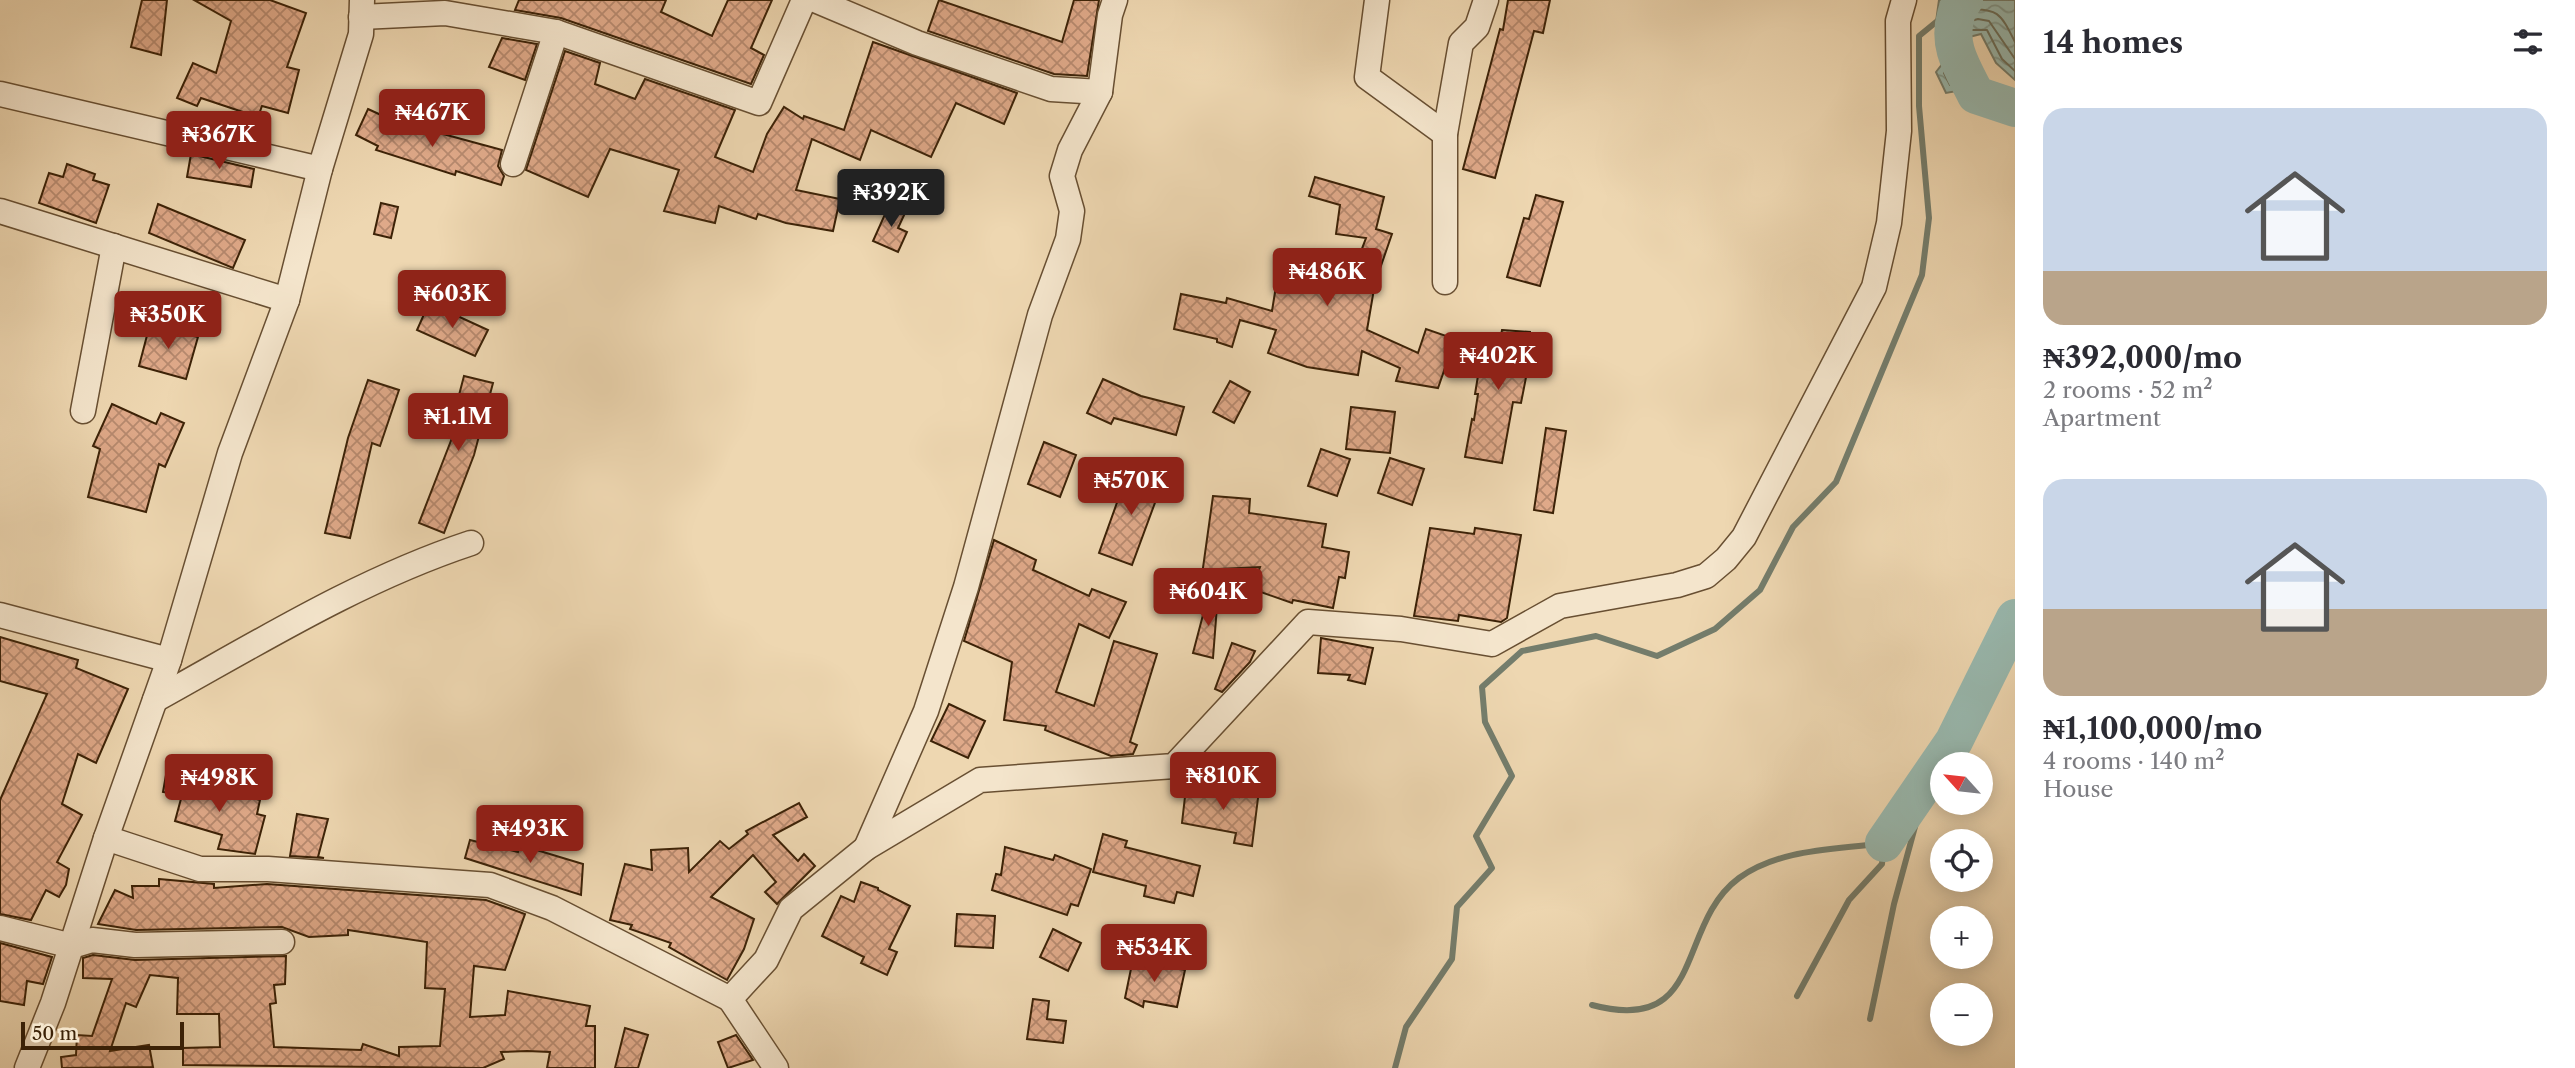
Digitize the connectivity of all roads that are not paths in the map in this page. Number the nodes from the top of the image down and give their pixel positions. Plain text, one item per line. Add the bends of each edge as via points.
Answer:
1 (804, 0) edge
2 (815, 0) edge
3 (1115, 0) edge
4 (1377, 0) edge
5 (1486, 0) edge
6 (1904, 0) edge
7 (361, 8) edge
8 (556, 32) junction
9 (1100, 92) junction
10 (0, 94) edge
11 (1445, 134) junction
12 (513, 164) dead end
13 (320, 169) junction
14 (0, 211) edge
15 (114, 246) junction
16 (1445, 282) dead end
17 (288, 300) junction
18 (82, 411) dead end
19 (471, 543) dead end
20 (0, 615) edge
21 (169, 660) junction
22 (155, 700) junction
23 (106, 838) junction
24 (866, 848) junction
25 (0, 928) edge
26 (282, 942) dead end
27 (72, 946) junction
28 (730, 999) junction
29 (27, 1068) edge
30 (776, 1068) edge

1 - 8 street via 759,103
2 - 9 street via 917,43 1051,89
3 - 9 street
4 - 11 street via 1367,77
5 - 11 street via 1477,27 1461,43
6 - 24 street via 1898,21 1899,131 1889,223 1874,287 1744,537 1706,576 1560,606 1492,644 1401,629 1308,622 1174,766 980,780
7 - 8 street via 445,13
7 - 13 street via 360,34
8 - 12 street
9 - 24 street via 1062,176 1072,211 1068,239 1040,315 966,587 926,711
10 - 13 street
11 - 16 street
13 - 17 street
14 - 15 street
15 - 17 street
15 - 18 street
17 - 21 street via 230,453
19 - 22 street via 417,561 321,608
20 - 21 street
21 - 22 street
22 - 23 street
23 - 27 street
23 - 28 street via 200,869 268,869 490,884 563,913
24 - 28 street via 791,909 766,960
25 - 27 street
26 - 27 street via 135,945 92,940
27 - 29 street
28 - 30 street

